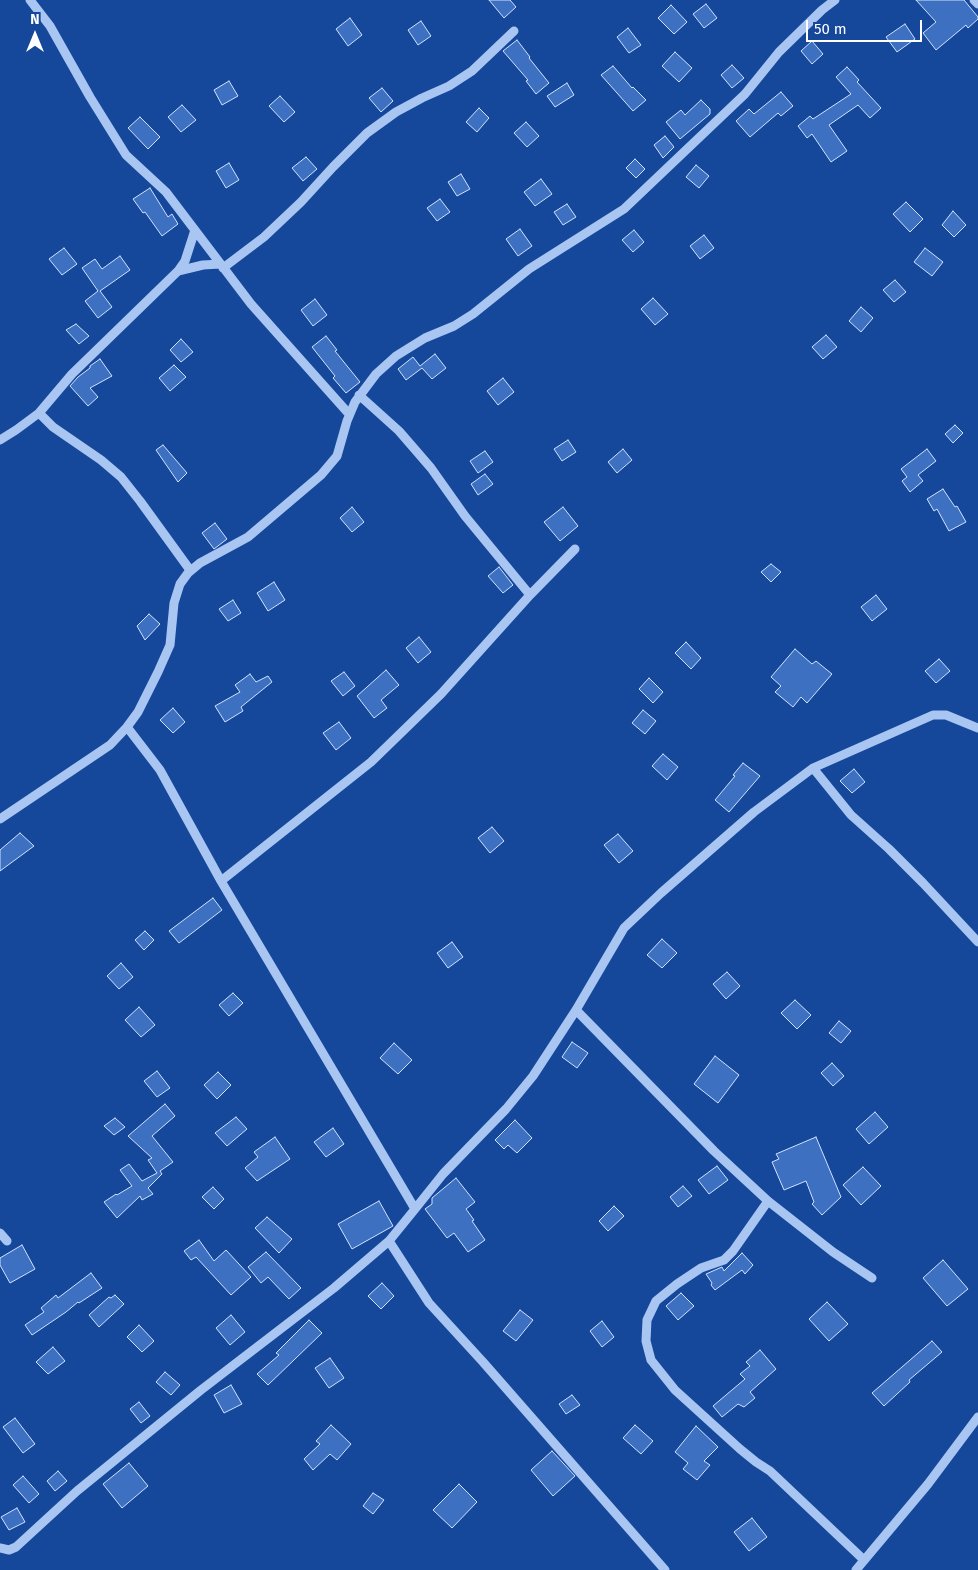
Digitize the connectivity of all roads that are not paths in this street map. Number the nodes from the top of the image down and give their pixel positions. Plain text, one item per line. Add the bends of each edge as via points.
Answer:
1 (30, 0) edge
2 (835, 0) edge
3 (974, 0) edge
4 (978, 4) edge
5 (514, 31) dead end
6 (195, 230) junction
7 (222, 266) junction
8 (178, 271) junction
9 (359, 395) junction
10 (39, 413) junction
11 (349, 414) junction
12 (0, 440) edge
13 (575, 549) dead end
14 (190, 570) junction
15 (530, 596) junction
16 (128, 727) junction
17 (978, 728) edge
18 (813, 768) junction
19 (0, 819) edge
20 (221, 881) junction
21 (978, 942) edge
22 (576, 1010) junction
23 (768, 1201) junction
24 (415, 1209) junction
25 (0, 1233) edge
26 (7, 1241) dead end
27 (389, 1241) junction
28 (872, 1278) dead end
29 (978, 1417) edge
30 (0, 1548) edge
31 (864, 1560) junction
32 (665, 1570) edge
33 (856, 1570) edge

1 - 6 street via 50,26 126,155 166,192
2 - 9 street via 779,52 745,94 624,208 529,269 473,314 396,356
3 - 4 street
5 - 7 street via 472,71 450,86 396,112 367,133 264,237
6 - 7 street
6 - 8 street via 191,247
7 - 8 street via 203,265
7 - 11 street
8 - 10 street via 72,374
9 - 11 street
9 - 15 street via 399,431 432,468
10 - 12 street
10 - 14 street via 121,477
11 - 14 street via 336,456 322,475 248,536
13 - 15 street
14 - 16 street via 180,584 174,603 170,645
15 - 20 street via 441,694 371,762
16 - 19 street via 110,745
16 - 20 street via 160,770
17 - 18 street via 946,715 933,715
18 - 21 street via 851,815 889,849
18 - 22 street via 747,818 624,928
20 - 24 street
22 - 23 street via 714,1151
22 - 24 street via 533,1076
23 - 28 street
23 - 31 street via 734,1251 724,1260 701,1268 656,1301 647,1320 646,1341 651,1360 675,1390 740,1449 770,1471
24 - 27 street
25 - 26 street
27 - 30 street via 77,1490 16,1547 9,1550
27 - 32 street via 429,1303
29 - 31 street via 928,1484
31 - 33 street

